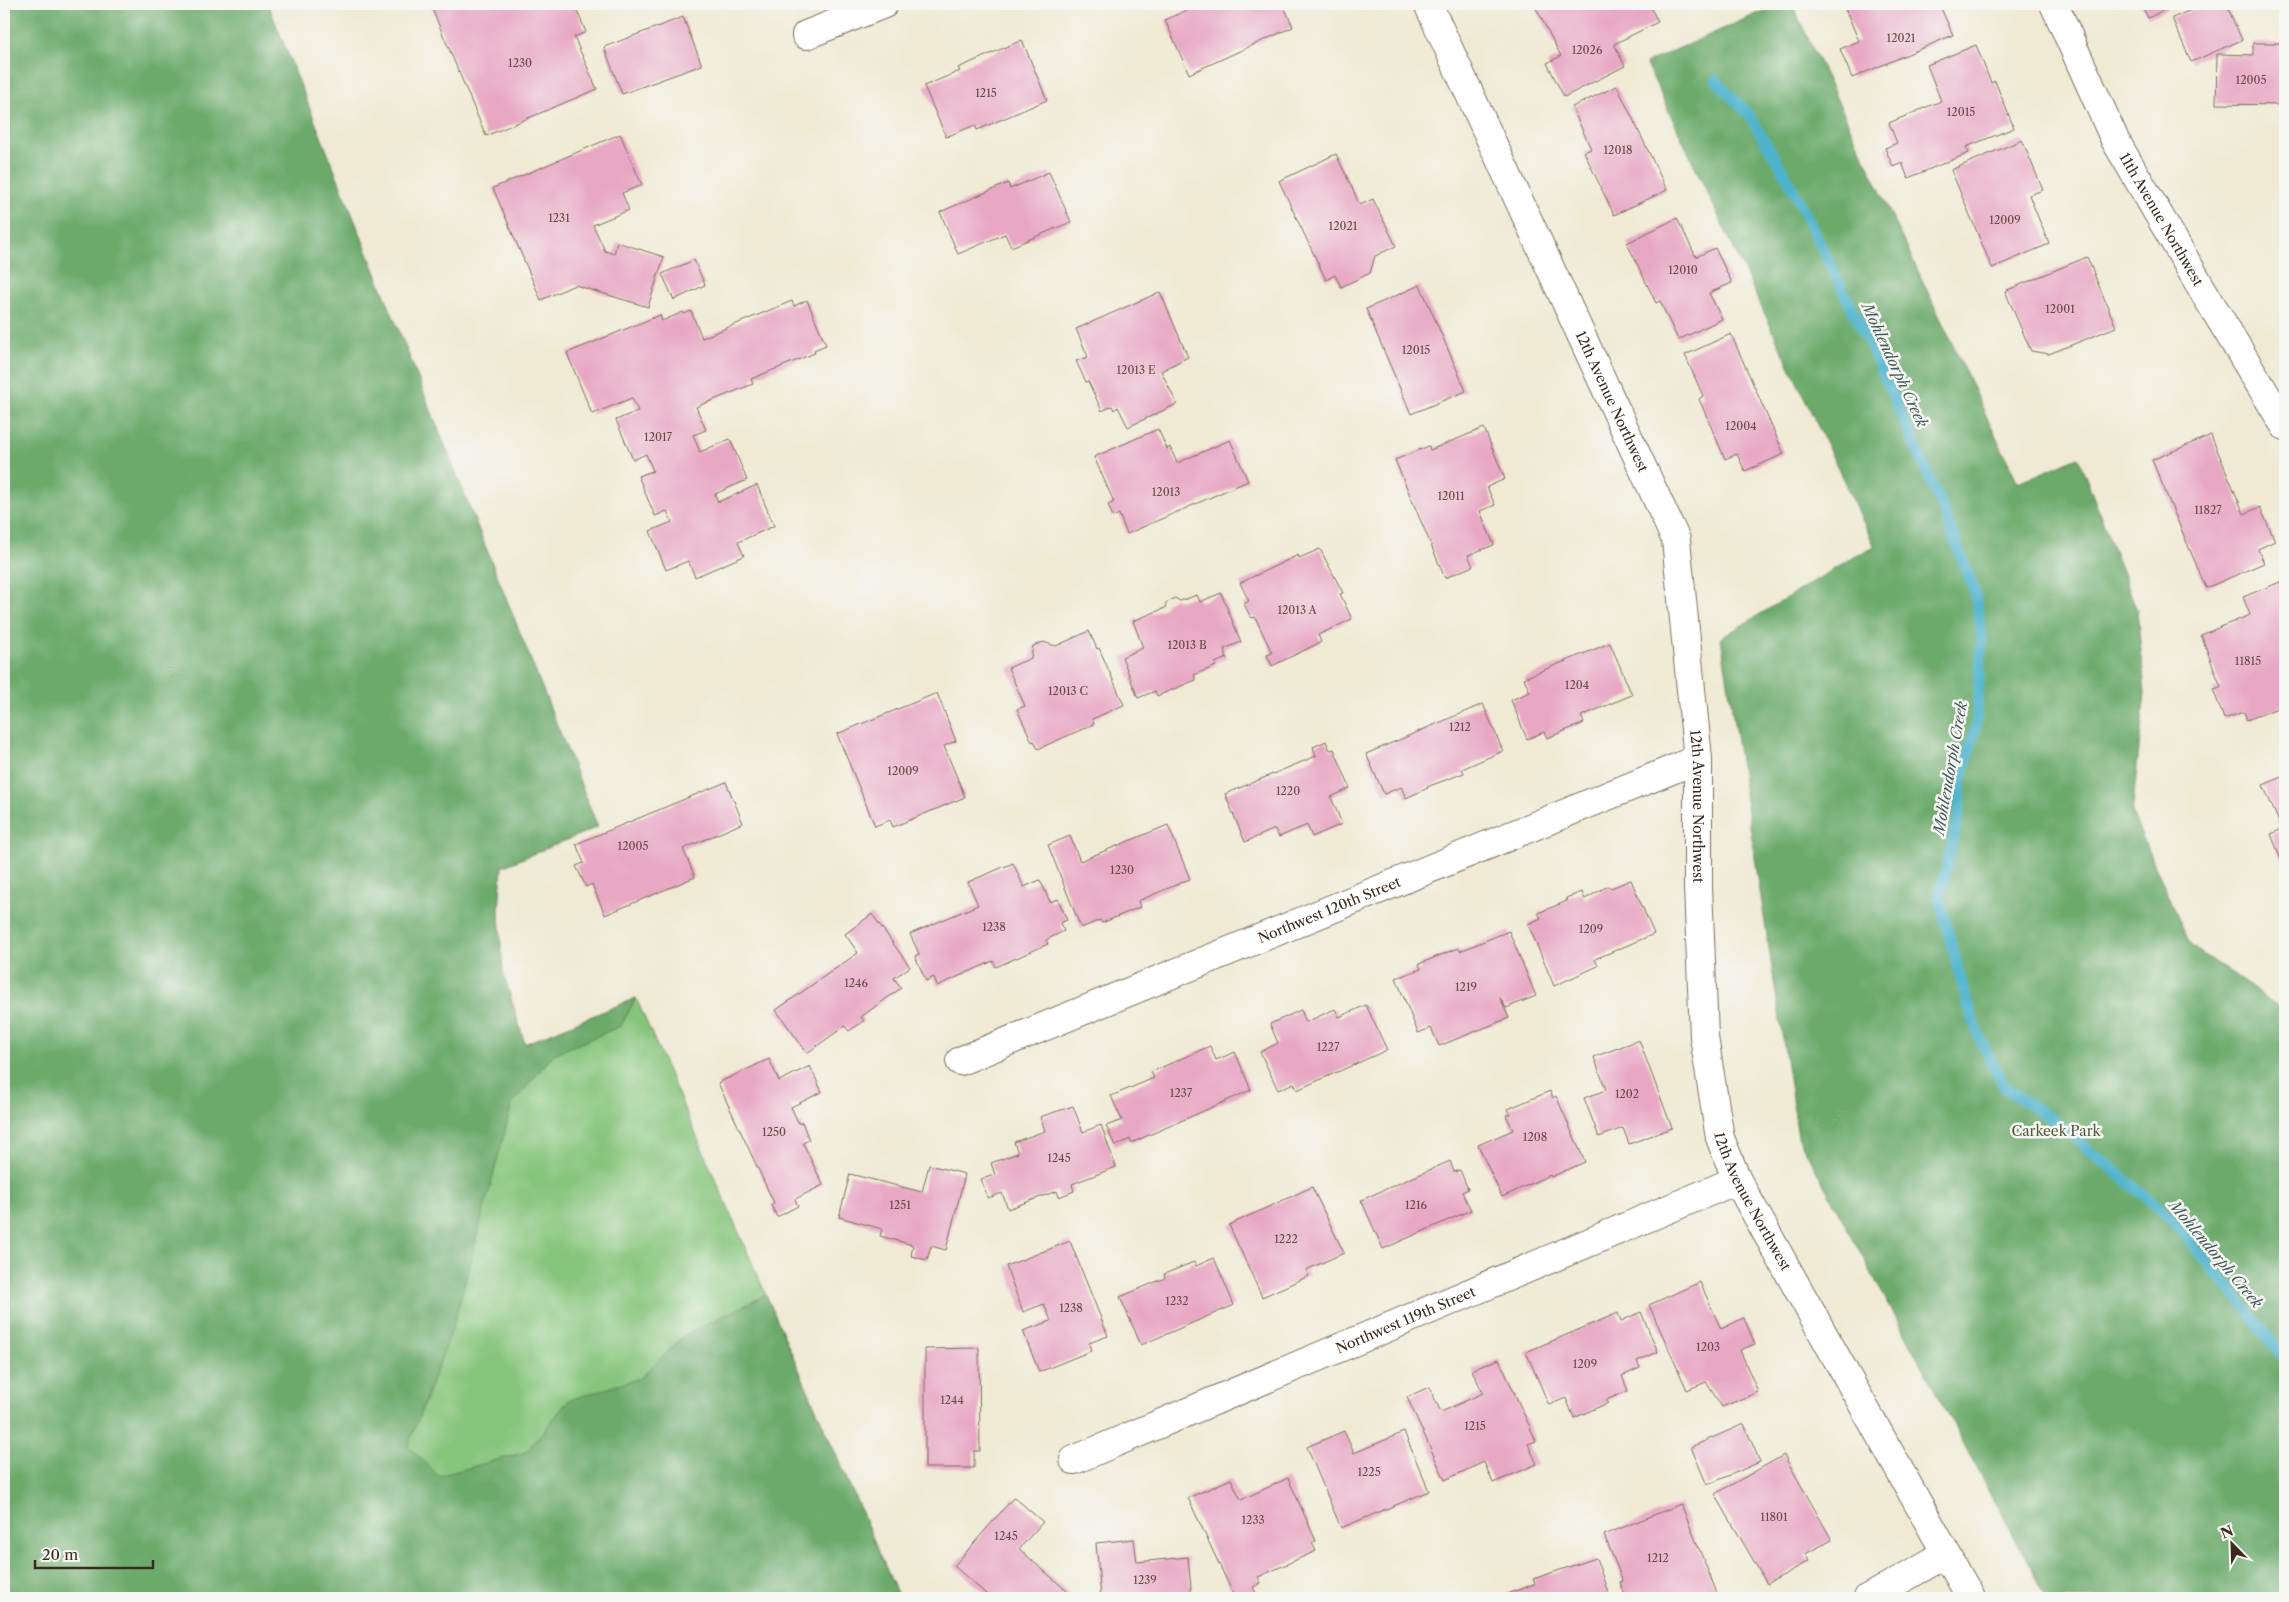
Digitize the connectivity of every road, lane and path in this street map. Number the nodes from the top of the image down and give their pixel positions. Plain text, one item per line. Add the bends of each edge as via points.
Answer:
1 (884, 4) edge
2 (1428, 4) edge
3 (2054, 4) edge
4 (806, 35) dead end
5 (2285, 426) edge
6 (1698, 759) junction
7 (960, 1061) dead end
8 (1738, 1180) junction
9 (1074, 1460) dead end
10 (1946, 1554) junction
11 (1868, 1598) edge
12 (1971, 1598) edge

1 - 4 street
2 - 6 street, 12th Avenue Northwest via 1676,540
3 - 5 street, 11th Avenue Northwest via 2115,140
6 - 7 street, Northwest 120th Street
6 - 8 street, 12th Avenue Northwest via 1698,887 1704,1037 1720,1138
8 - 9 street, Northwest 119th Street
8 - 10 street, 12th Avenue Northwest
10 - 11 street
10 - 12 street, 12th Avenue Northwest

